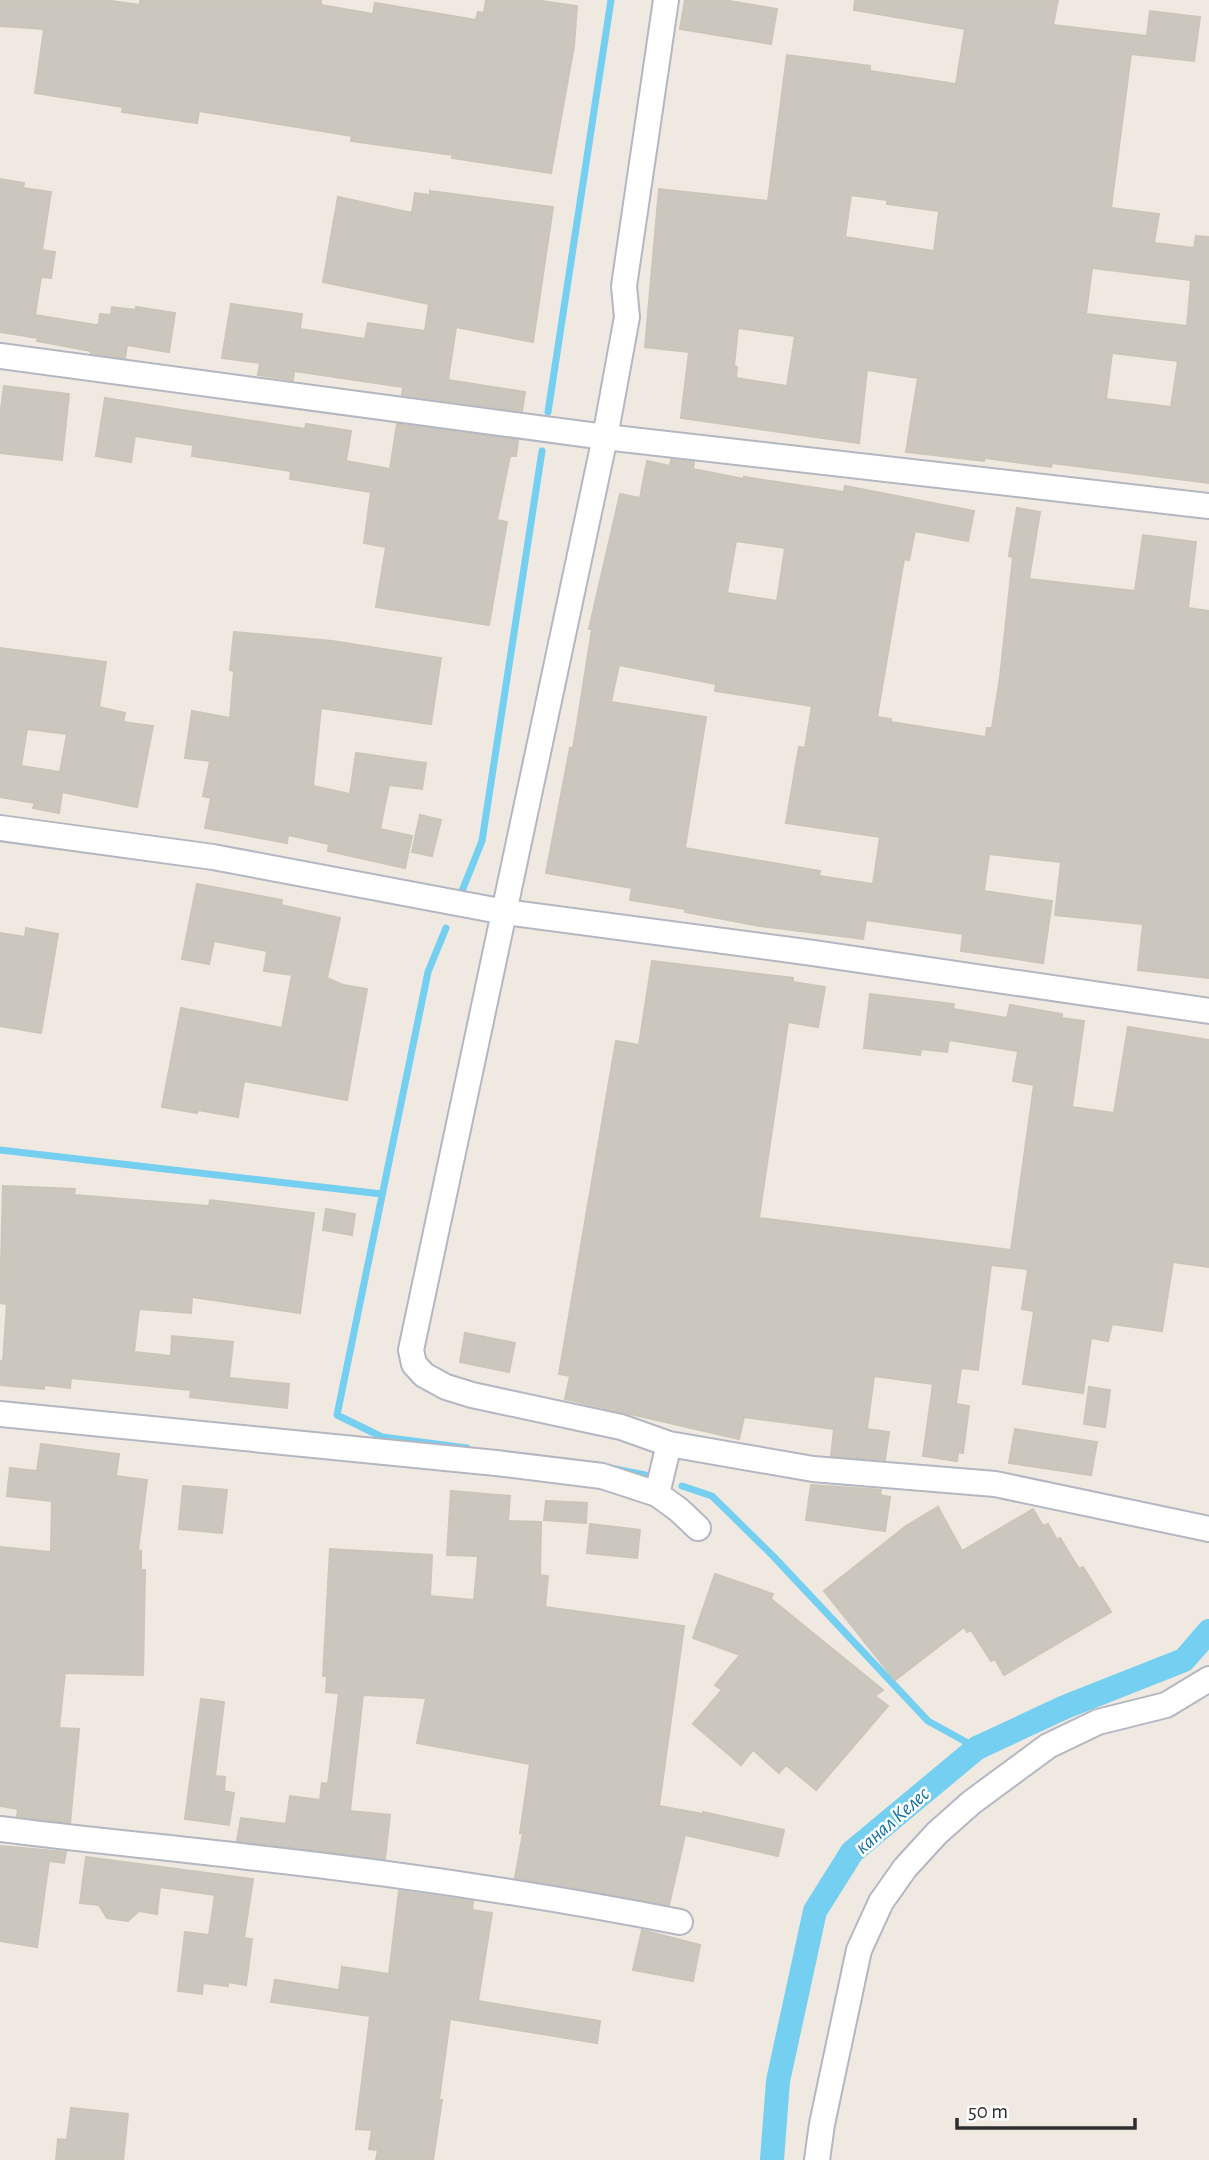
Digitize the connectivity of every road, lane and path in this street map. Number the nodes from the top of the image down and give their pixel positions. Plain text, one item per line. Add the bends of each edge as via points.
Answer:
1 (666, 0) edge
2 (0, 356) edge
3 (605, 437) junction
4 (1209, 506) edge
5 (0, 828) edge
6 (505, 912) junction
7 (1209, 1011) edge
8 (0, 1414) edge
9 (669, 1444) junction
10 (657, 1494) junction
11 (698, 1528) dead end
12 (1209, 1529) edge
13 (1209, 1679) edge
14 (0, 1829) edge
15 (680, 1922) dead end
16 (817, 2160) edge

1 - 3 street via 624,286 627,317
2 - 3 street
3 - 4 street
3 - 6 street
5 - 6 street via 213,857
6 - 7 street
6 - 9 street via 411,1350 414,1364 446,1387 621,1427
8 - 10 street via 496,1463 602,1476
9 - 10 street
9 - 12 street via 813,1469 995,1485
10 - 11 street
13 - 16 street via 1166,1705 1098,1722 1048,1746 972,1802 905,1868 881,1902 859,1950
14 - 15 street via 426,1880

